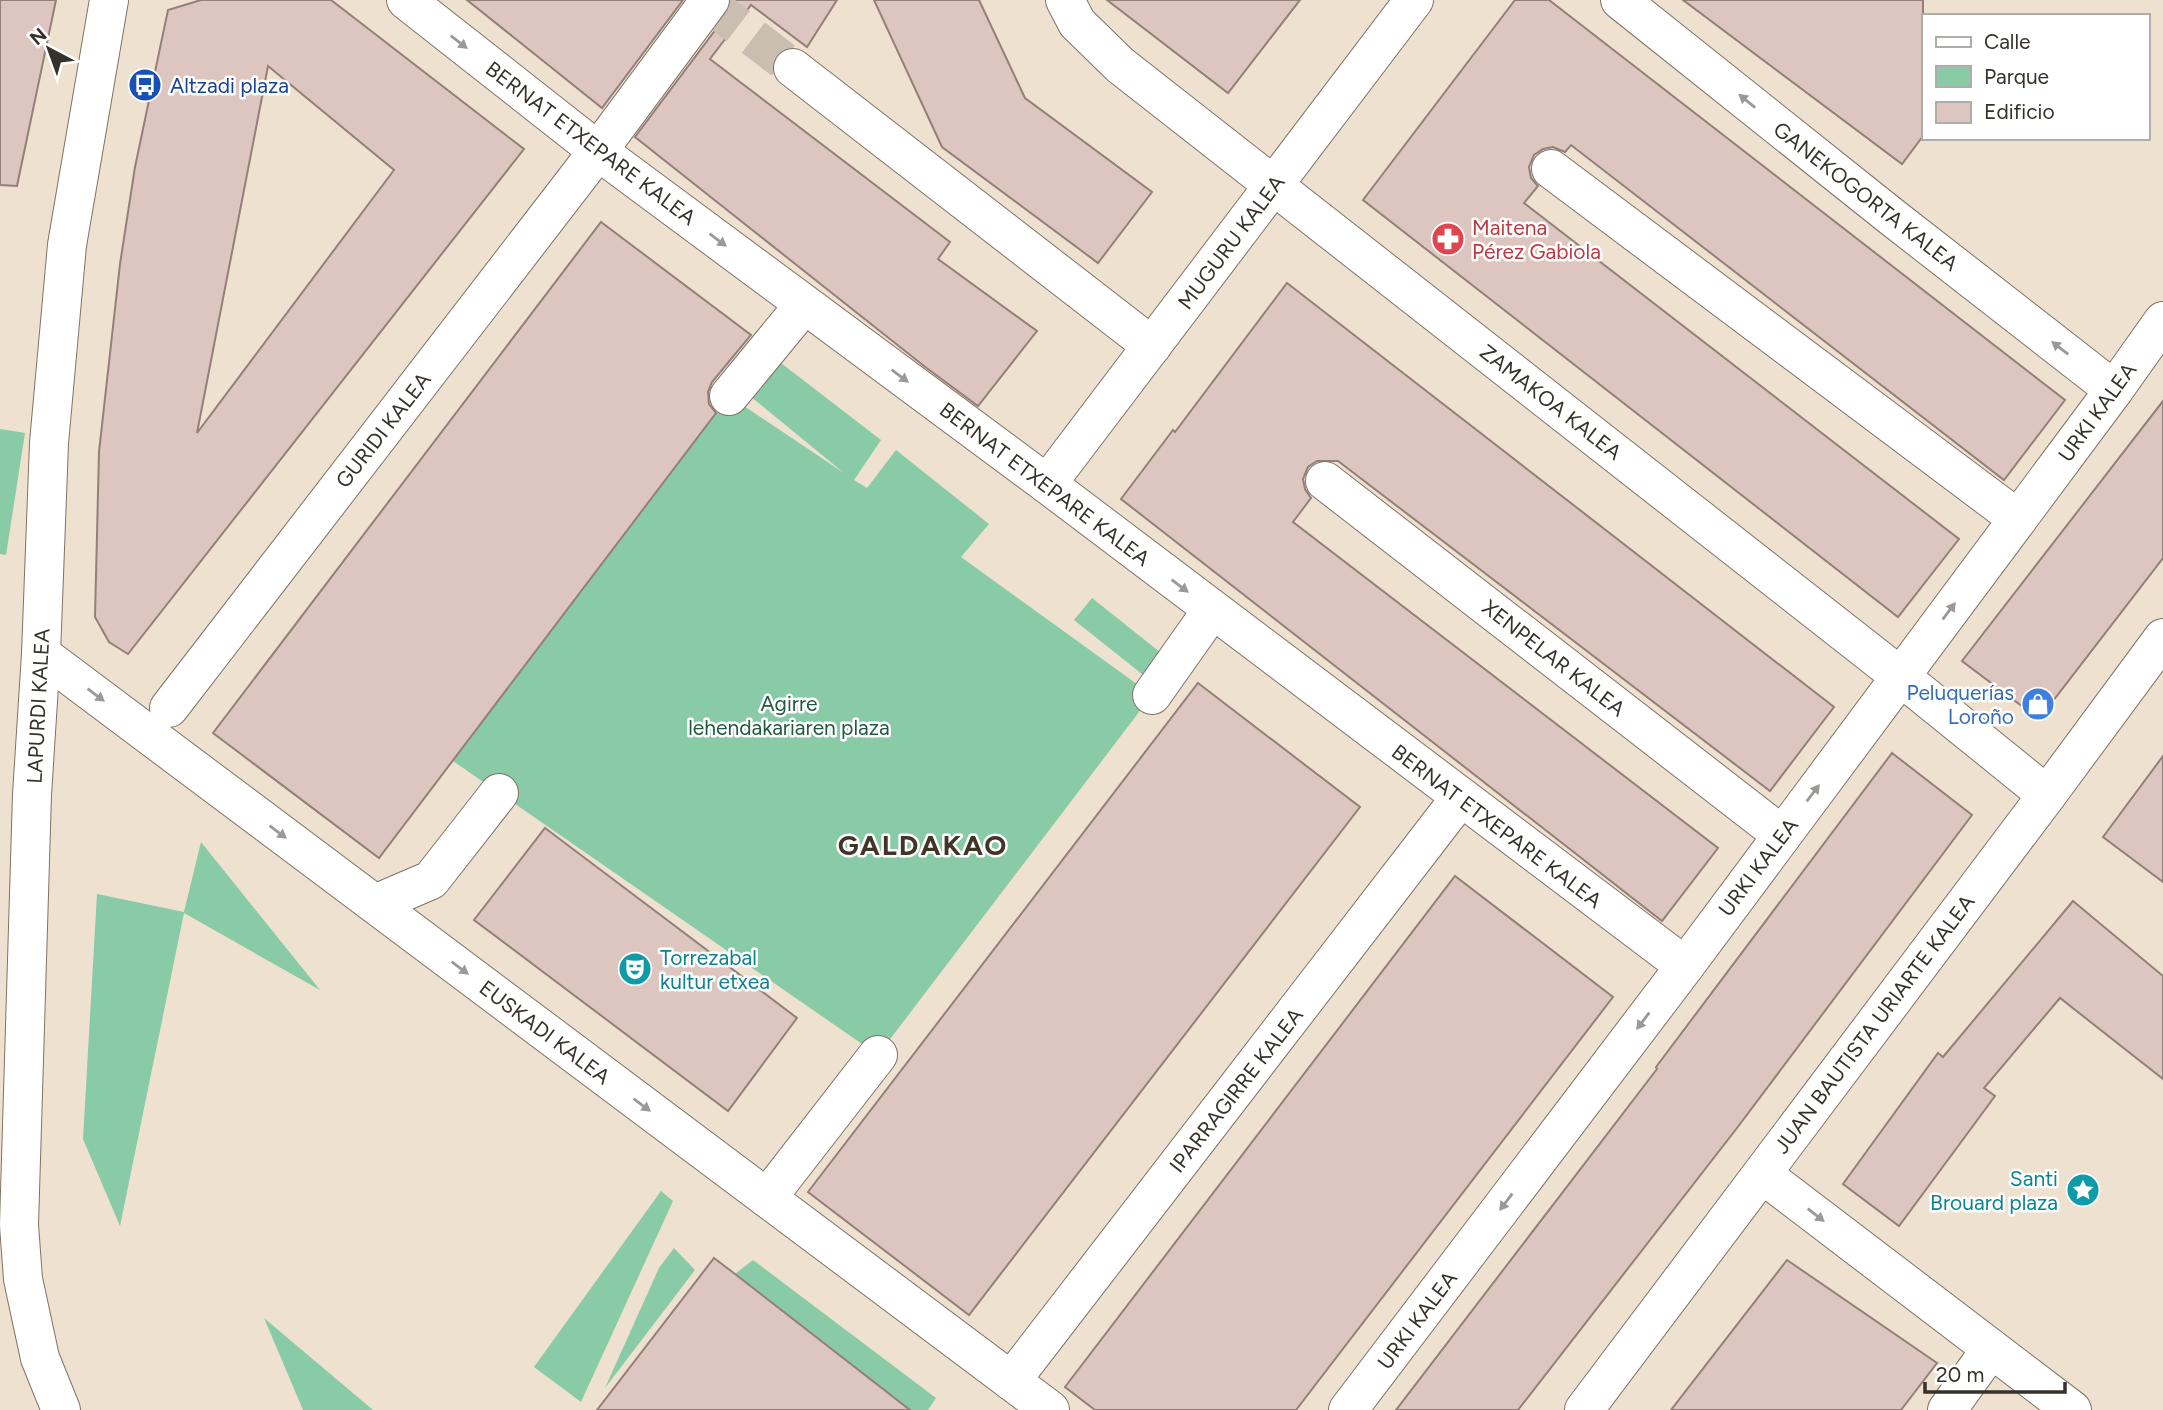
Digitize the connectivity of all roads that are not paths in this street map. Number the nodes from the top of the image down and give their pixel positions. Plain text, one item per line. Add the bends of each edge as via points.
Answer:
1 (109, 0) edge
2 (406, 0) edge
3 (1065, 0) edge
4 (1414, 0) edge
5 (1620, 0) edge
6 (709, 1) edge
7 (793, 68) tunnel mouth
8 (598, 151) junction
9 (1552, 169) dead end
10 (1274, 184) junction
11 (804, 305) junction
12 (2163, 321) edge
13 (1152, 346) junction
14 (2115, 390) junction
15 (729, 396) dead end
16 (1325, 481) dead end
17 (1047, 484) junction
18 (2018, 519) junction
19 (1212, 610) junction
20 (2163, 638) edge
21 (41, 654) junction
22 (1901, 677) junction
23 (1152, 695) dead end
24 (169, 708) dead end
25 (499, 793) dead end
26 (2047, 795) junction
27 (1460, 798) junction
28 (1782, 835) junction
29 (374, 904) junction
30 (1685, 966) junction
31 (878, 1055) dead end
32 (1762, 1174) junction
33 (767, 1198) junction
34 (1991, 1349) junction
35 (1011, 1381) junction
36 (61, 1410) edge
37 (1050, 1410) edge
38 (1348, 1410) edge
39 (1584, 1410) edge
40 (1947, 1410) edge
41 (2072, 1410) edge

1 - 21 street, LAPURDI KALEA via 67,245 49,443
2 -> 8 street, BERNAT ETXEPARE KALEA
3 - 10 street, ZAMAKOA KALEA via 1077,23 1120,65
4 - 10 street, MUGURU KALEA
14 -> 5 street, GANEKOGORTA KALEA
6 - 8 street, GURIDI KALEA
7 - 13 street
8 -> 11 street, BERNAT ETXEPARE KALEA
8 - 24 street, GURIDI KALEA
9 - 18 street
10 - 13 street, MUGURU KALEA
10 - 22 street, ZAMAKOA KALEA
11 - 15 street
11 -> 17 street, BERNAT ETXEPARE KALEA
12 - 14 street, URKI KALEA
13 - 17 street, MUGURU KALEA
14 - 18 street, URKI KALEA
16 - 28 street, XENPELAR KALEA
17 -> 19 street, BERNAT ETXEPARE KALEA
22 -> 18 street, URKI KALEA
19 - 23 street
19 - 27 street, BERNAT ETXEPARE KALEA
20 - 26 street, JUAN BAUTISTA URIARTE KALEA
21 -> 29 street, EUSKADI KALEA
21 - 36 street, LAPURDI KALEA via 19,1225 23,1279 40,1358
22 - 26 street, ZAMAKOA KALEA
28 -> 22 street, URKI KALEA
25 - 29 street via 431,880
26 - 32 street, JUAN BAUTISTA URIARTE KALEA
27 - 30 street, BERNAT ETXEPARE KALEA
27 - 35 street, IPARRAGIRRE KALEA
28 - 30 street, URKI KALEA
29 -> 33 street, EUSKADI KALEA
30 -> 38 street, URKI KALEA
31 - 33 street
32 -> 34 street
32 - 39 street, JUAN BAUTISTA URIARTE KALEA
33 - 35 street, EUSKADI KALEA
34 - 40 street
34 - 41 street
35 - 37 street, EUSKADI KALEA

